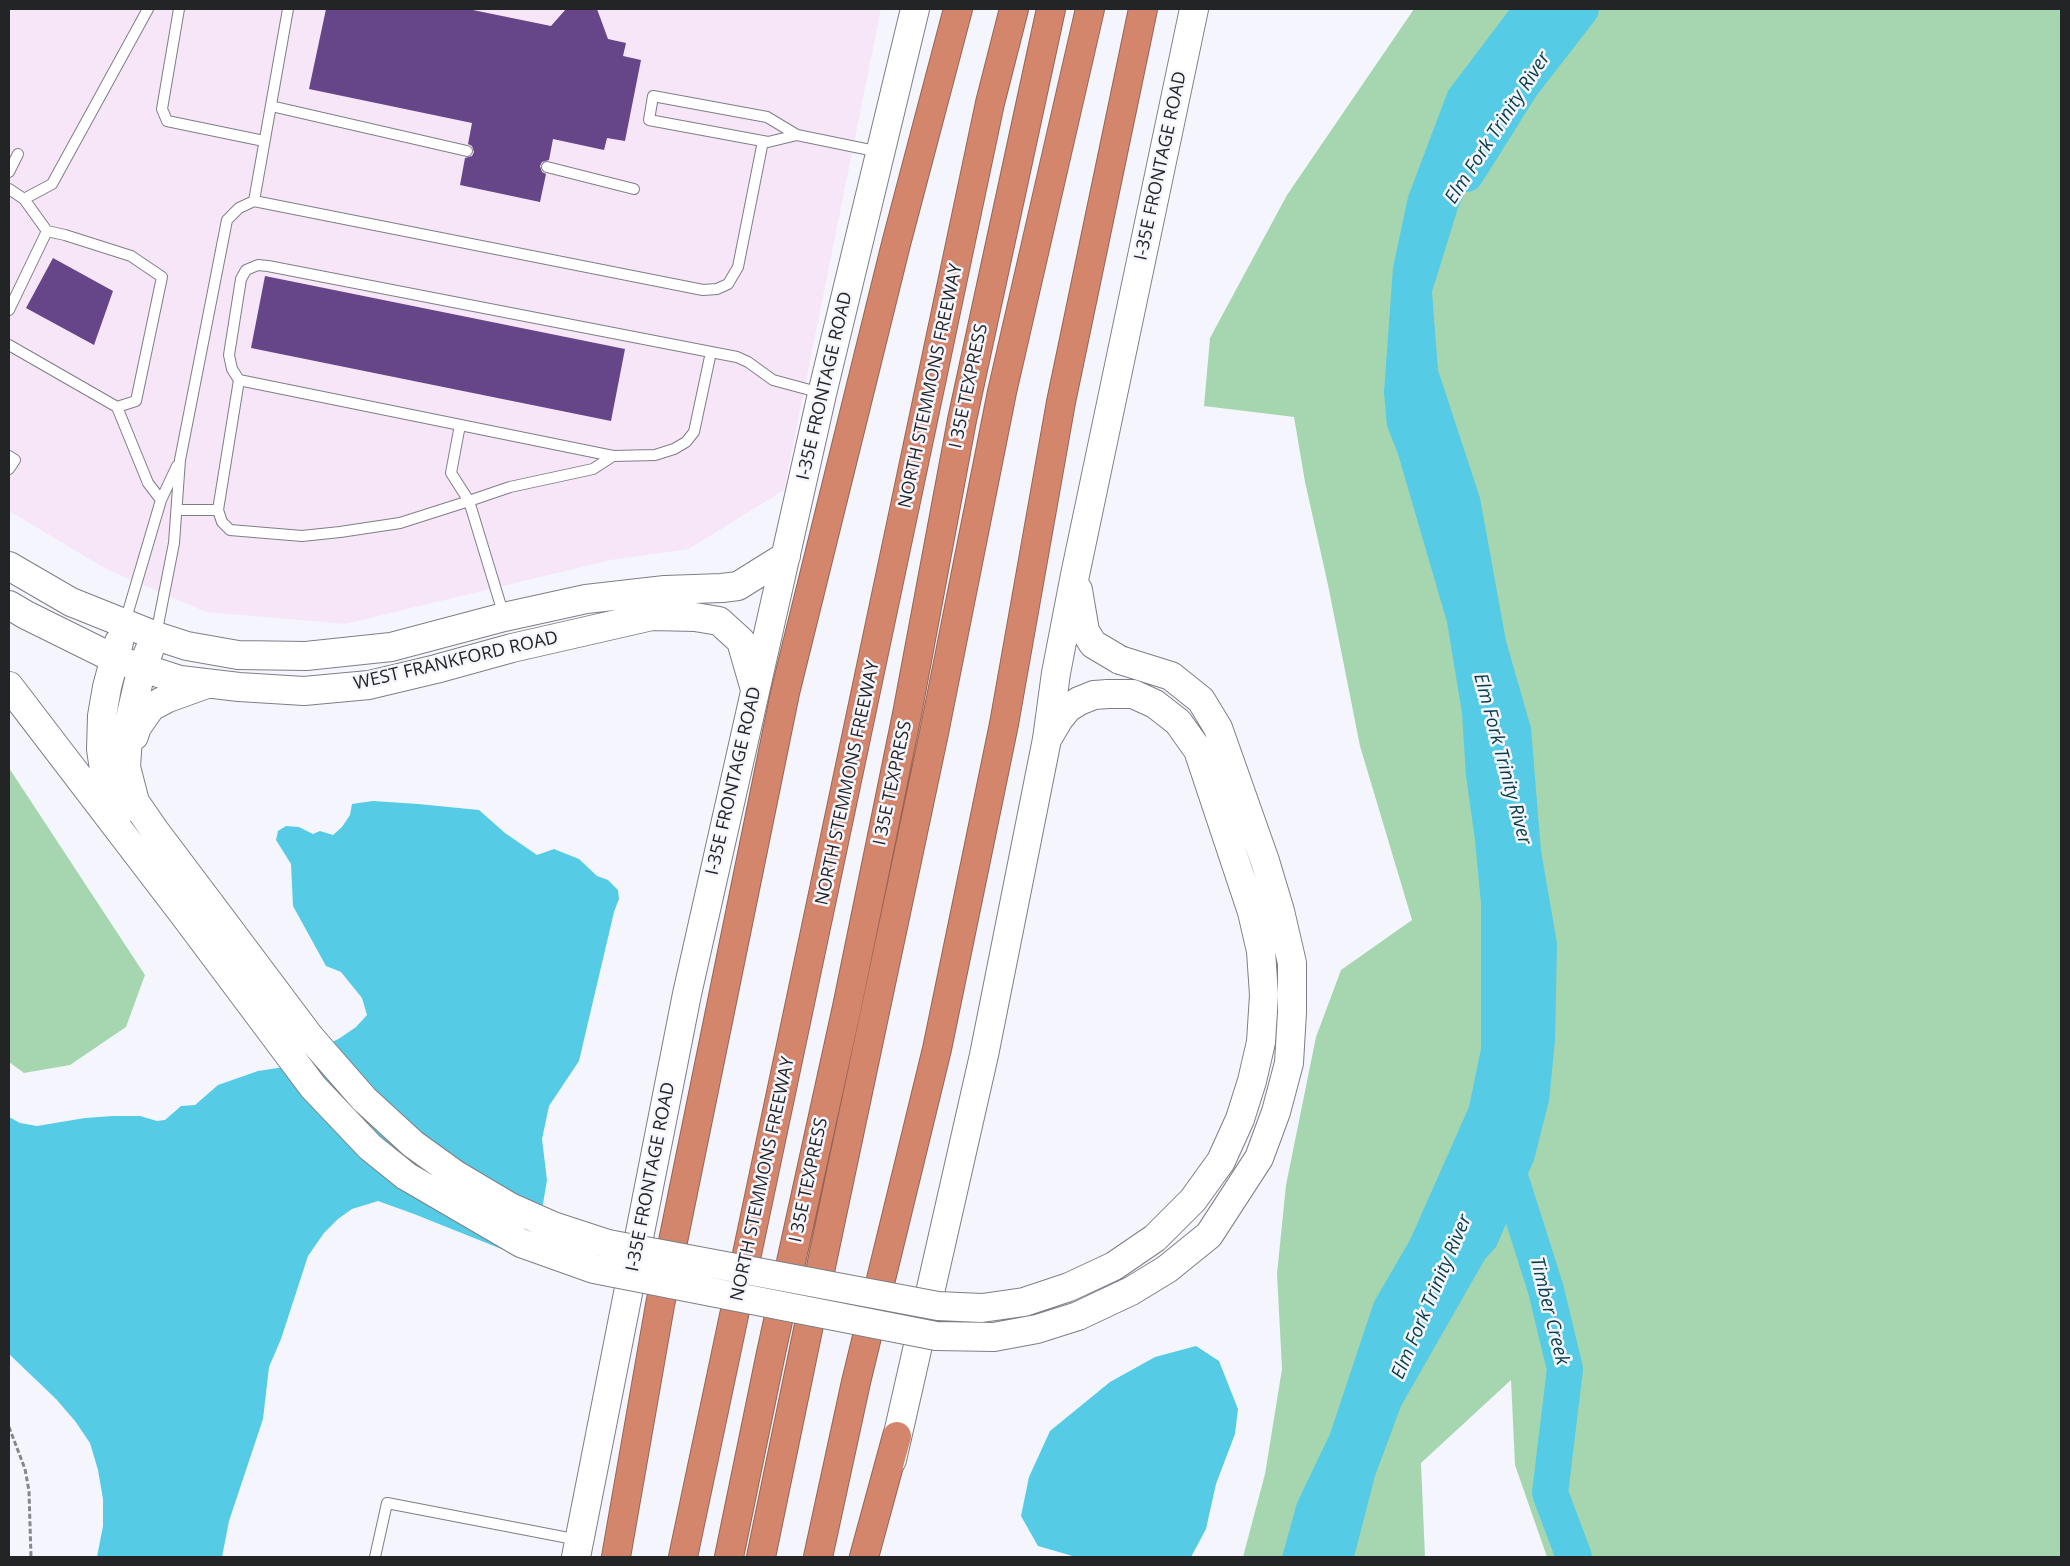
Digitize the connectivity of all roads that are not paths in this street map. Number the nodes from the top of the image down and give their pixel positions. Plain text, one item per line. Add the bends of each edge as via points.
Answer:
1 (148, 9) edge
2 (179, 9) edge
3 (288, 9) edge
4 (915, 9) edge
5 (958, 9) edge
6 (1014, 9) edge
7 (1051, 9) edge
8 (1090, 9) edge
9 (1143, 9) edge
10 (1194, 9) edge
11 (271, 106) junction
12 (796, 135) junction
13 (264, 141) junction
14 (763, 141) junction
15 (466, 151) dead end
16 (881, 152) junction
17 (18, 154) dead end
18 (547, 168) dead end
19 (9, 172) edge
20 (9, 189) edge
21 (634, 189) dead end
22 (24, 199) junction
23 (254, 201) junction
24 (47, 232) junction
25 (9, 310) edge
26 (9, 345) edge
27 (711, 352) junction
28 (239, 380) junction
29 (822, 394) junction
30 (117, 407) junction
31 (460, 425) junction
32 (9, 456) edge
33 (613, 456) junction
34 (180, 460) junction
35 (9, 469) edge
36 (161, 500) junction
37 (469, 501) junction
38 (177, 510) junction
39 (218, 510) junction
40 (786, 556) junction
41 (9, 566) edge
42 (1075, 575) junction
43 (9, 605) edge
44 (504, 617) junction
45 (124, 624) junction
46 (156, 636) junction
47 (512, 648) junction
48 (115, 659) junction
49 (142, 667) junction
50 (208, 683) junction
51 (9, 686) edge
52 (754, 688) junction
53 (1047, 740) junction
54 (127, 759) junction
55 (127, 843) junction
56 (897, 1436) junction
57 (577, 1548) edge
58 (375, 1557) edge
59 (616, 1557) edge
60 (683, 1557) edge
61 (729, 1557) edge
62 (762, 1557) edge
63 (818, 1557) edge
64 (864, 1557) edge
65 (874, 1557) edge

1 - 22 lane via 52,184
2 - 13 lane via 162,109 167,121
3 - 11 lane
4 - 16 main road, I-35E FRONTAGE ROAD
5 - 59 highway via 785,693 660,1305
6 - 60 highway, NORTH STEMMONS FREEWAY via 988,112
7 - 61 highway, I 35E TEXPRESS via 962,420 907,714 847,1007
8 - 62 highway via 1002,392
9 - 63 highway via 1061,402 1004,724 937,1048 856,1382
10 - 42 main road, I-35E FRONTAGE ROAD
11 - 13 lane
11 - 15 lane
12 - 14 lane
12 - 14 lane via 768,117 653,96 649,120
12 - 16 lane
13 - 23 lane
14 - 23 lane via 738,266 728,284 717,289 703,290
16 - 29 main road, I-35E FRONTAGE ROAD
17 - 19 lane
18 - 21 lane
20 - 22 lane
22 - 24 lane
23 - 34 lane via 239,208 227,220
24 - 25 lane
24 - 30 lane via 131,256 162,277 136,401
26 - 30 lane
27 - 28 lane via 258,265 246,270 241,279 229,355
27 - 29 lane via 737,357 773,380
27 - 33 lane via 694,432 686,442 655,455
28 - 31 lane
28 - 39 lane
29 - 40 main road, I-35E FRONTAGE ROAD
30 - 36 lane via 148,482
31 - 33 lane
31 - 37 lane via 451,473
32 - 35 lane via 15,460
33 - 37 lane via 593,469 510,487
34 - 36 lane
34 - 38 lane
36 - 45 lane
37 - 39 lane via 400,523 302,536 230,530 222,522
37 - 44 lane
38 - 39 lane
38 - 46 lane
40 - 44 main road, WEST FRANKFORD ROAD via 738,586 586,599
40 - 52 main road, I-35E FRONTAGE ROAD
41 - 45 main road, WEST FRANKFORD ROAD via 71,602
42 - 53 main road, I-35E FRONTAGE ROAD
42 - 55 main road, bridge via 1086,631 1093,644 1120,660 1171,676 1202,700 1218,728 1280,911 1292,963 1292,1012 1288,1063 1276,1112 1259,1158 1209,1235 1168,1269 1131,1291 1078,1316 1037,1329 994,1337 936,1336 594,1269 521,1243 406,1176 370,1146 313,1087
43 - 48 main road, WEST FRANKFORD ROAD
44 - 46 main road, WEST FRANKFORD ROAD via 392,646 306,656 238,655 187,646
44 - 47 main road
45 - 46 main road, WEST FRANKFORD ROAD
45 - 48 main road
46 - 49 main road
47 - 50 main road, WEST FRANKFORD ROAD via 370,685 304,691
47 - 52 main road, WEST FRANKFORD ROAD via 652,616 703,618 720,621 741,641
48 - 49 main road, WEST FRANKFORD ROAD
48 - 55 main road via 102,716 101,749 106,791
49 - 50 main road, WEST FRANKFORD ROAD via 180,680
49 - 54 main road via 129,723
50 - 54 main road via 151,707 137,727
51 - 55 main road
52 - 57 main road, I-35E FRONTAGE ROAD via 687,994
53 - 54 main road, bridge via 1068,708 1079,701 1094,695 1133,694 1155,704 1178,722 1198,750 1252,912 1261,951 1264,995 1261,1042 1240,1119 1221,1161 1193,1200 1155,1238 1114,1266 1070,1287 1024,1302 982,1308 928,1304 608,1244 553,1226 510,1207 456,1175 413,1144 364,1099 309,1036 155,832 136,802 126,767
53 - 56 main road, I-35E FRONTAGE ROAD via 984,1055
56 - 64 highway
56 - 65 main road, I-35E FRONTAGE ROAD
57 - 58 lane via 387,1503

